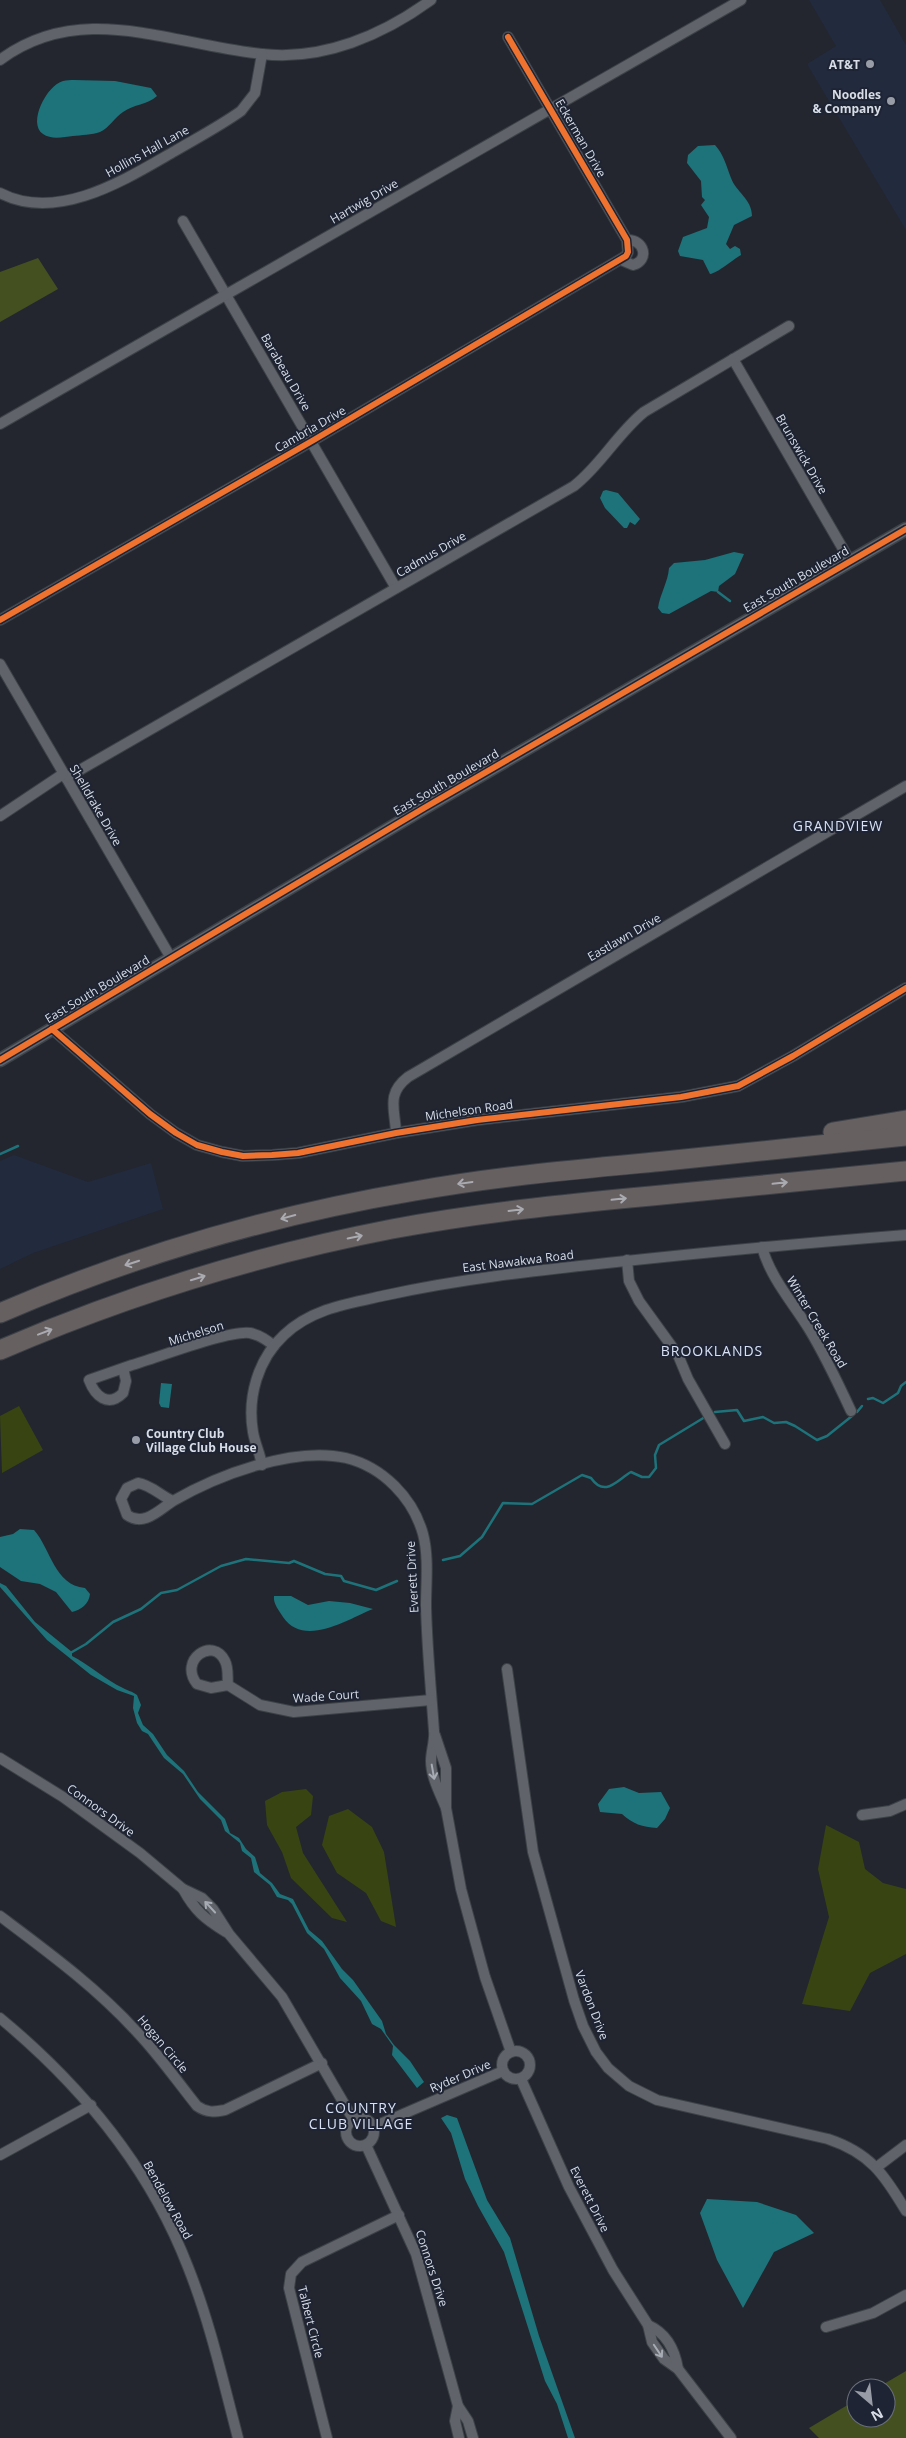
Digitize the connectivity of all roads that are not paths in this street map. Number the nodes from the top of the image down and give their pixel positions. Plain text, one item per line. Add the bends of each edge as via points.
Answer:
1 (432, 0) edge
2 (741, 0) edge
3 (141, 22) dead end
4 (46, 26) dead end
5 (508, 37) dead end
6 (262, 54) junction
7 (0, 60) edge
8 (551, 109) junction
9 (0, 193) edge
10 (182, 221) dead end
11 (627, 240) junction
12 (625, 256) junction
13 (226, 295) junction
14 (788, 326) dead end
15 (733, 359) junction
16 (0, 424) edge
17 (312, 441) junction
18 (906, 529) edge
19 (850, 561) junction
20 (396, 588) junction
21 (0, 620) edge
22 (0, 664) edge
23 (64, 776) junction
24 (906, 786) edge
25 (0, 816) edge
26 (171, 958) junction
27 (906, 988) edge
28 (52, 1029) junction
29 (0, 1060) edge
30 (906, 1120) edge
31 (396, 1133) junction
32 (906, 1136) edge
33 (673, 1160) junction
34 (906, 1171) edge
35 (906, 1178) edge
36 (826, 1179) junction
37 (906, 1235) edge
38 (762, 1246) junction
39 (627, 1260) junction
40 (0, 1313) edge
41 (274, 1346) junction
42 (0, 1350) edge
43 (123, 1368) dead end
44 (851, 1411) dead end
45 (725, 1444) dead end
46 (262, 1465) junction
47 (173, 1501) junction
48 (507, 1669) dead end
49 (228, 1685) dead end
50 (431, 1700) junction
51 (0, 1758) edge
52 (906, 1804) edge
53 (862, 1815) dead end
54 (0, 1916) edge
55 (0, 2018) edge
56 (511, 2052) junction
57 (322, 2064) junction
58 (503, 2071) junction
59 (521, 2079) junction
60 (92, 2105) junction
61 (353, 2120) junction
62 (373, 2127) junction
63 (366, 2145) junction
64 (906, 2145) edge
65 (0, 2155) edge
66 (877, 2167) junction
67 (906, 2211) edge
68 (399, 2215) junction
69 (906, 2295) edge
70 (826, 2327) dead end
71 (458, 2406) junction
72 (238, 2438) edge
73 (327, 2438) edge
74 (459, 2438) edge
75 (473, 2438) edge
76 (731, 2438) edge

1 - 6 street via 357,42 313,53
2 - 8 street, Hartwig Drive
3 - 6 street via 214,44
4 - 7 street via 18,42
5 - 8 street, Eckerman Drive
6 - 9 street, Hollins Hall Lane via 259,81 241,111 116,184 87,195 50,202 18,200
8 - 11 street, Eckerman Drive
8 - 13 street, Hartwig Drive
10 - 13 street, Barabeau Drive
11 - 12 street, Eckerman Drive
11 - 12 street, Cambria Drive via 642,246 643,256 633,265
12 - 17 street, Cambria Drive
13 - 16 street, Hartwig Drive
13 - 17 street, Barabeau Drive
14 - 15 street, Cadmus Drive
15 - 19 street, Brunswick Drive
15 - 20 street, Cadmus Drive via 644,412 625,430 597,467 574,486
17 - 20 street, Barabeau Drive
17 - 21 street, Cambria Drive
18 - 19 street, East South Boulevard
19 - 26 street, East South Boulevard
20 - 23 street, Cadmus Drive
22 - 23 street, Shelldrake Drive
23 - 25 street, Cadmus Drive
23 - 26 street, Shelldrake Drive
24 - 31 street, Eastlawn Drive via 408,1077 395,1090 393,1097
26 - 28 street, East South Boulevard
27 - 31 street, Michelson Road via 738,1086 681,1097 542,1111
28 - 29 street, East South Boulevard
28 - 31 street, Michelson Road via 150,1114 197,1145 244,1156 272,1156
30 - 33 highway
32 - 33 highway
33 -> 40 highway via 483,1180 294,1215 165,1252
34 - 36 highway
35 - 36 highway
42 -> 36 highway via 169,1287 360,1236 517,1210
37 - 38 street, East Nawakwa Road
38 - 39 street, East Nawakwa Road
38 - 44 street, Winter Creek Road via 765,1260 810,1329
39 - 41 street, East Nawakwa Road via 462,1280 341,1305 304,1320
39 - 45 street via 629,1281 639,1301 678,1355
41 - 43 street, Michelson via 259,1336 240,1333
41 - 46 street, East Nawakwa Road via 257,1378 251,1412
46 - 47 street, Everett Drive via 219,1477
46 - 50 street, Everett Drive via 301,1456 342,1457 375,1470 404,1496 418,1520 425,1545
47 - 47 street, Everett Drive via 150,1486 138,1483 127,1488 121,1499 127,1515 137,1520 147,1518
48 - 66 street, Vardon Drive via 525,1813 538,1874 583,2026 604,2063 628,2086 657,2100 828,2139 861,2154
49 - 50 street, Wade Court via 260,1705 294,1712
50 - 56 street, Everett Drive via 435,1734 432,1770 446,1808 468,1917
51 - 57 street, Connors Drive via 63,1796 183,1888 202,1898 282,1997
52 - 53 street via 890,1811
54 - 57 street, Hogan Circle via 64,1963 111,2005 203,2110 225,2110
55 - 60 street, Bendelow Road via 52,2063
56 - 58 street via 502,2062
56 - 59 street via 520,2052 528,2059 529,2072
57 - 61 street, Connors Drive
58 - 59 street via 508,2078
58 - 62 street, Ryder Drive
59 - 76 street, Everett Drive via 582,2212 613,2270 648,2325 658,2330 674,2351 678,2369
60 - 65 street
60 - 72 street, Bendelow Road via 114,2132 148,2188 188,2265 206,2316
61 - 62 street via 362,2118
61 - 63 street via 346,2129 347,2138 353,2144
62 - 63 street via 372,2138
63 - 68 street, Connors Drive
64 - 66 street
66 - 67 street, Vardon Drive
68 - 71 street, Connors Drive via 424,2279
68 - 73 street, Talbert Circle via 302,2262 290,2274 289,2288
69 - 70 street via 873,2313
71 - 74 street, Connors Drive via 455,2421
71 - 75 street, Connors Drive via 468,2421

